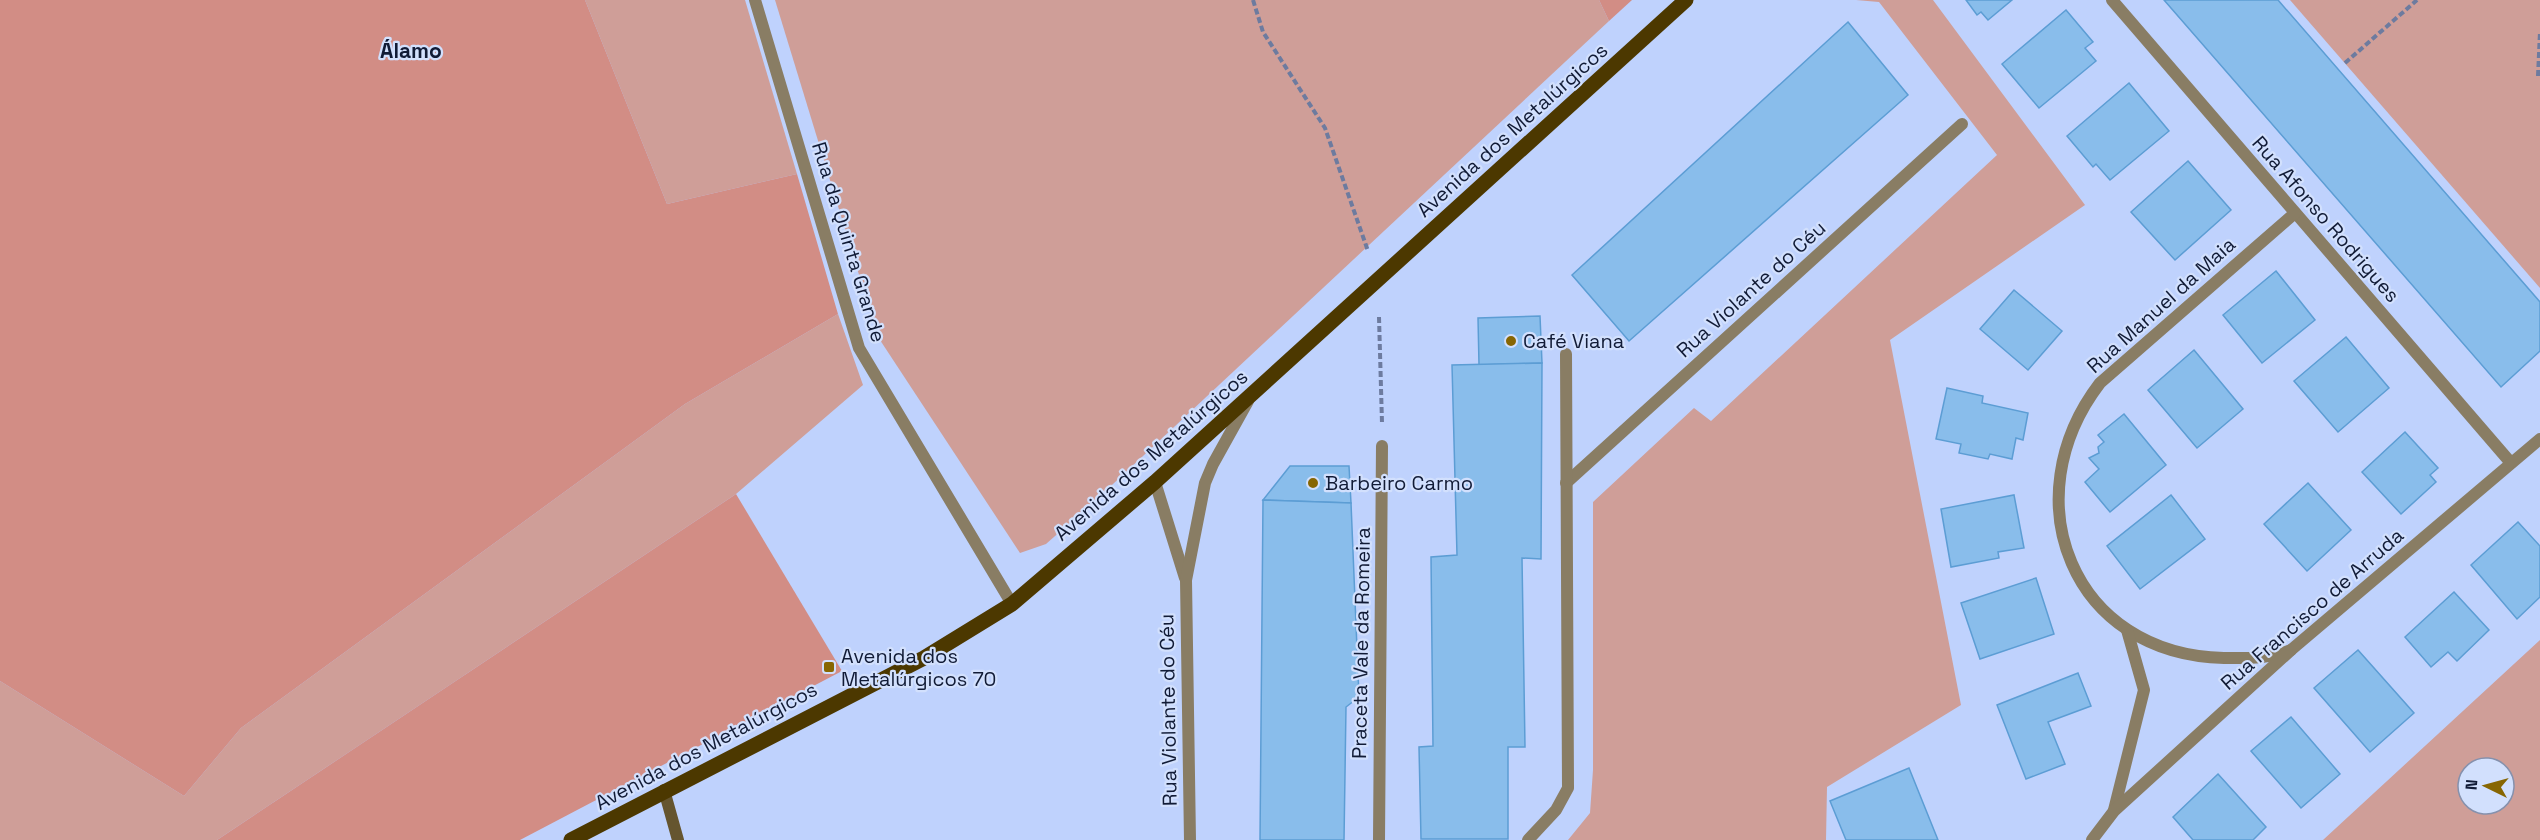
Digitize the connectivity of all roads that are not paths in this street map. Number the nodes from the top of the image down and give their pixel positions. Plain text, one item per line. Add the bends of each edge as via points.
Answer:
1 (755, 0) edge
2 (1686, 0) edge
3 (2112, 0) edge
4 (1962, 124) dead end
5 (2295, 213) junction
6 (1566, 354) dead end
7 (1251, 395) junction
8 (2540, 439) edge
9 (1382, 446) road end
10 (2511, 463) junction
11 (1155, 482) junction
12 (1566, 483) junction
13 (1186, 580) junction
14 (1012, 604) junction
15 (2127, 630) junction
16 (2291, 650) junction
17 (664, 790) junction
18 (2114, 812) junction
19 (571, 840) edge
20 (678, 840) edge
21 (1190, 840) edge
22 (1379, 840) edge
23 (1528, 840) edge
24 (2092, 840) edge

1 - 14 street, Rua da Quinta Grande via 859,348
2 - 7 main road, Avenida dos Metalúrgicos
3 - 5 street, Rua Afonso Rodrigues
4 - 12 street, Rua Violante do Céu
5 - 10 street, Rua Afonso Rodrigues
5 - 15 street, Rua Manuel da Maia via 2100,383 2085,403 2068,440 2058,507 2067,552 2083,585
6 - 12 street
7 - 11 main road, Avenida dos Metalúrgicos
7 - 13 street, Rua Violante do Céu via 1206,483
8 - 10 street, Rua Francisco de Arruda
9 - 22 street, Praceta Vale da Romeira
10 - 16 street, Rua Francisco de Arruda
11 - 13 street, Rua Violante do Céu
11 - 14 main road, Avenida dos Metalúrgicos
12 - 23 street via 1568,788 1556,810
13 - 21 street, Rua Violante do Céu
14 - 17 main road, Avenida dos Metalúrgicos via 924,657
15 - 16 street, Rua Manuel da Maia via 2157,645 2198,657 2274,657
15 - 18 street via 2144,690
16 - 18 street, Rua Francisco de Arruda
17 - 19 main road, Avenida dos Metalúrgicos
17 - 20 main road
18 - 24 street

